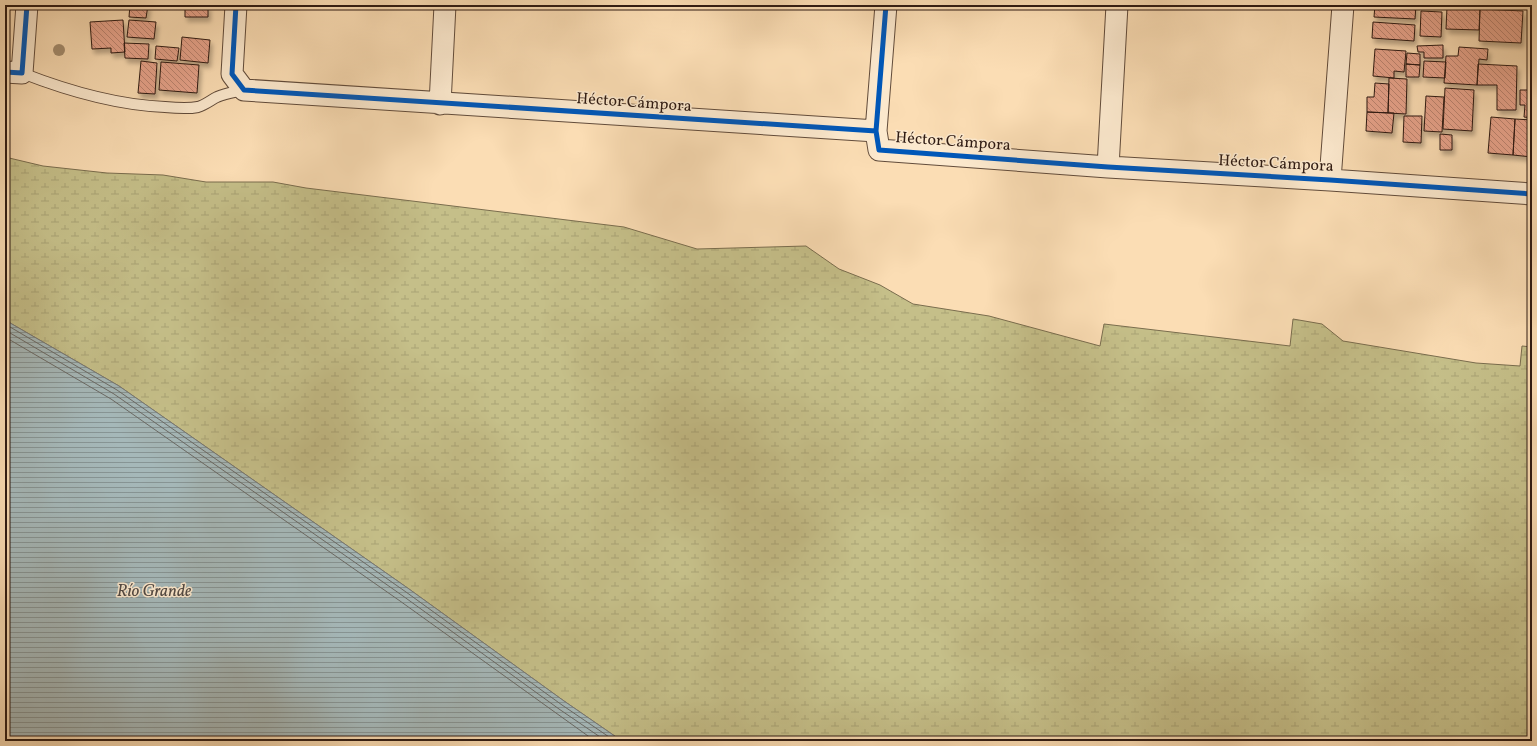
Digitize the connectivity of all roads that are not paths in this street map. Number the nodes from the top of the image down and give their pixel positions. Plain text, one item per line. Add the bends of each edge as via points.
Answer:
1 (27, 5) edge
2 (236, 5) edge
3 (445, 5) edge
4 (886, 5) edge
5 (1117, 5) edge
6 (1343, 5) edge
7 (14, 72) edge
8 (244, 90) junction
9 (440, 104) junction
10 (876, 131) junction
11 (1108, 167) junction
12 (1330, 180) junction
13 (1532, 194) edge

1 - 7 street
2 - 8 street via 232,74
3 - 9 street
4 - 10 street
5 - 11 street
6 - 12 street
7 - 8 lane via 92,96 149,107 198,107 219,96
8 - 9 street, Héctor Cámpora
9 - 10 street, Héctor Cámpora
10 - 11 street, Héctor Cámpora via 879,150
11 - 12 street, Héctor Cámpora
12 - 13 street, Héctor Cámpora

